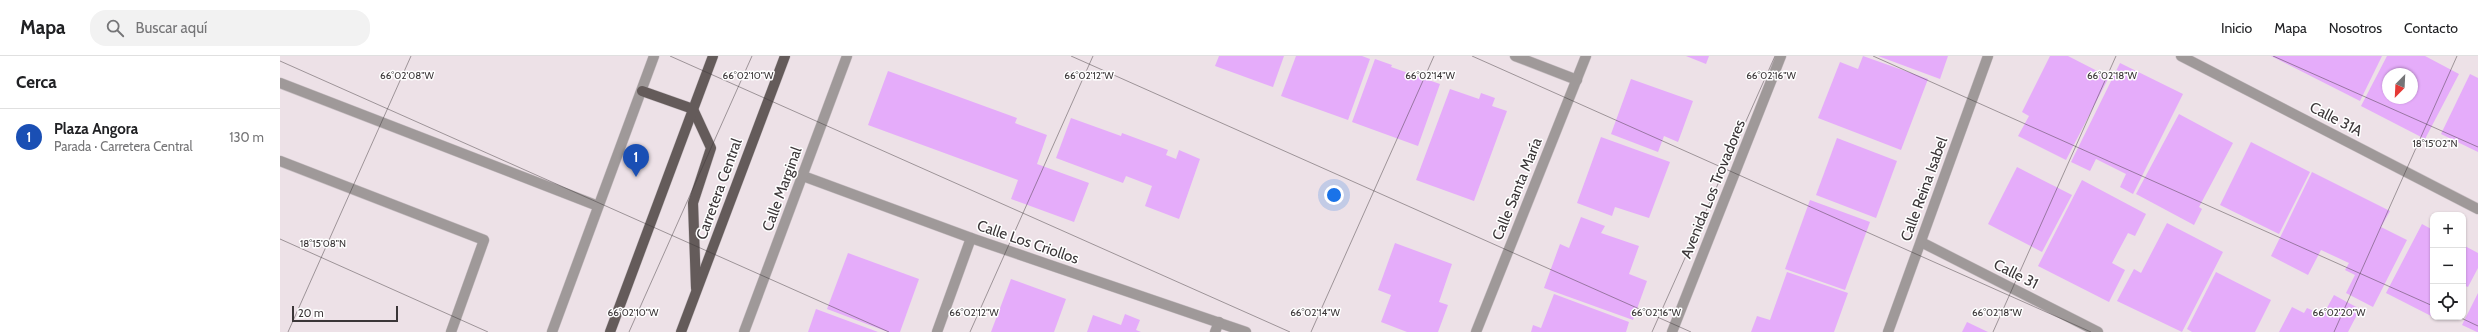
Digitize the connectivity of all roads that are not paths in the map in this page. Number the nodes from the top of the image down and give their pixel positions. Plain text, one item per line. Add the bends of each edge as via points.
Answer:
1 (654, 56) edge
2 (713, 56) edge
3 (785, 56) edge
4 (847, 56) edge
5 (1515, 56) edge
6 (1586, 56) edge
7 (1781, 56) edge
8 (1988, 56) edge
9 (2181, 56) edge
10 (1577, 80) junction
11 (280, 83) edge
12 (642, 91) junction
13 (693, 108) junction
14 (280, 161) edge
15 (803, 176) junction
16 (598, 206) junction
17 (2478, 209) edge
18 (971, 238) junction
19 (1921, 242) junction
20 (696, 292) junction
21 (1219, 322) junction
22 (451, 332) edge
23 (552, 332) edge
24 (610, 332) edge
25 (681, 332) edge
26 (744, 332) edge
27 (937, 332) edge
28 (1215, 332) edge
29 (1246, 332) edge
30 (1476, 332) edge
31 (1672, 332) edge
32 (1888, 332) edge
33 (2098, 332) edge

1 - 12 street
2 - 13 main road
3 - 20 main road, Carretera Central
4 - 15 street, Calle Marginal
5 - 10 street
6 - 10 street, Calle Santa María
7 - 31 street, Avenida Los Trovadores
8 - 19 street, Calle Reina Isabel
9 - 17 street, Calle 31A
10 - 30 street, Calle Santa María
11 - 16 street
12 - 13 main road
12 - 16 street
13 - 20 main road via 711,148 693,203
13 - 24 main road
14 - 22 street via 484,240
15 - 18 street, Calle Los Criollos
15 - 26 street, Calle Marginal
16 - 23 street
18 - 21 street, Calle Los Criollos
18 - 27 street
19 - 32 street, Calle Reina Isabel
19 - 33 street, Calle 31
20 - 25 main road, Carretera Central
21 - 28 street
21 - 29 street, Calle Los Criollos

